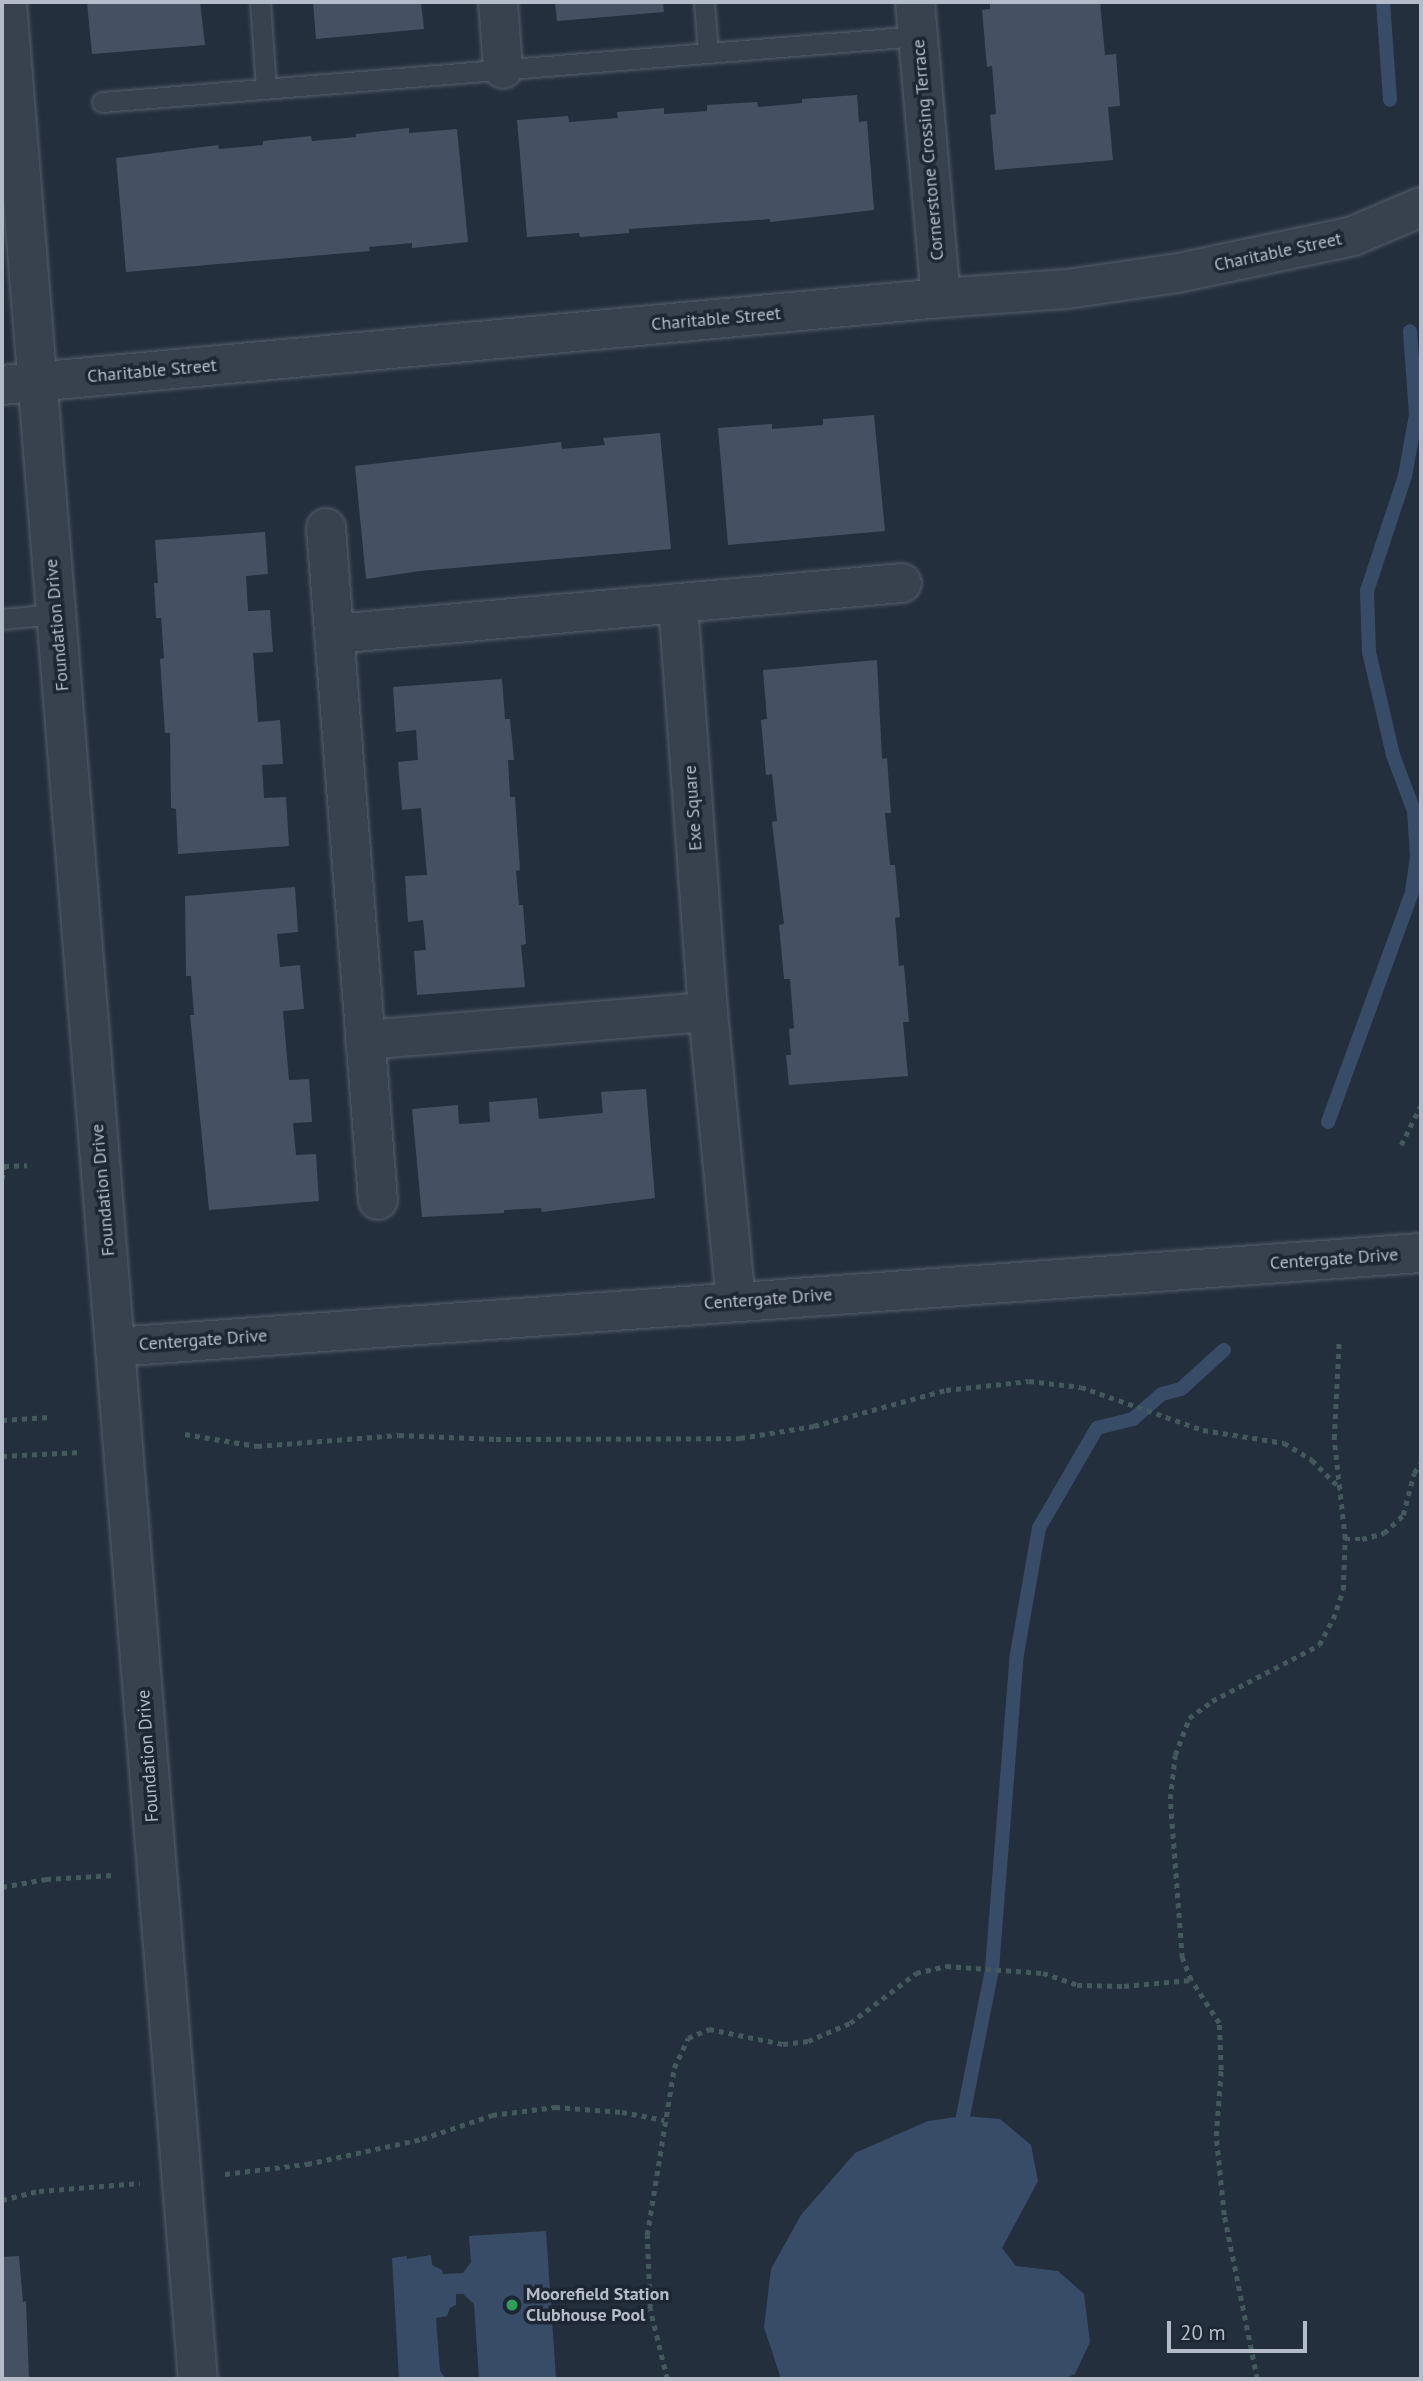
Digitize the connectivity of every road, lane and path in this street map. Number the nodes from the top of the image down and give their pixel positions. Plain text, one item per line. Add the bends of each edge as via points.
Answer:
1 (7, 2) edge
2 (260, 2) edge
3 (498, 2) edge
4 (704, 2) edge
5 (916, 19) edge
6 (708, 52) junction
7 (503, 69) junction
8 (267, 88) junction
9 (102, 102) dead end
10 (1421, 207) edge
11 (941, 298) junction
12 (19, 383) edge
13 (326, 528) dead end
14 (902, 583) dead end
15 (678, 603) junction
16 (57, 614) junction
17 (2, 619) edge
18 (334, 634) junction
19 (708, 1012) junction
20 (365, 1040) junction
21 (1421, 1105) edge
22 (1401, 1145) dead end
23 (27, 1165) dead end
24 (2, 1179) edge
25 (378, 1200) dead end
26 (1421, 1253) edge
27 (736, 1301) junction
28 (1339, 1339) dead end
29 (115, 1347) junction
30 (49, 1417) dead end
31 (2, 1420) edge
32 (185, 1434) dead end
33 (83, 1452) dead end
34 (2, 1456) edge
35 (1421, 1463) edge
36 (1341, 1489) junction
37 (1345, 1539) junction
38 (157, 1872) junction
39 (2, 1887) edge
40 (1191, 1980) junction
41 (663, 2120) junction
42 (182, 2180) junction
43 (2, 2200) edge
44 (198, 2379) edge
45 (667, 2379) edge
46 (1256, 2379) edge

1 - 12 street, Foundation Drive
2 - 8 lane
3 - 7 street
4 - 6 lane
5 - 6 lane
5 - 11 street, Cornerstone Crossing Terrace
6 - 7 lane
7 - 8 lane
8 - 9 lane
10 - 11 street, Charitable Street via 1353,236 1178,273 1068,289
11 - 12 street, Charitable Street
12 - 16 street, Foundation Drive
13 - 18 street
14 - 15 street
15 - 18 street
15 - 19 street, Exe Square
16 - 17 lane
16 - 29 street, Foundation Drive
18 - 20 street
19 - 20 street
19 - 27 street, Exe Square
20 - 25 street
21 - 22 path
23 - 24 path via 4,1166
26 - 27 street, Centergate Drive
27 - 29 street, Centergate Drive
28 - 36 path via 1334,1439
29 - 38 street, Foundation Drive
30 - 31 path
32 - 36 path via 257,1446 399,1435 740,1438 814,1426 946,1390 1029,1381 1092,1390 1203,1430 1284,1443 1312,1460
33 - 34 path
35 - 37 path via 1403,1515 1384,1532
36 - 37 path
37 - 40 path via 1343,1590 1319,1645 1212,1701 1189,1718 1175,1755 1170,1798 1178,1927 1182,1958
38 - 39 path via 46,1879
38 - 42 street, Foundation Drive
40 - 41 path via 1077,1985 1043,1973 946,1966 916,1973 850,2023 808,2040 783,2044 709,2029 688,2038 674,2068
40 - 46 path via 1219,2023 1216,2136 1224,2215
41 - 42 path via 555,2108 505,2114 422,2139 307,2164
41 - 45 path via 647,2235 650,2309
42 - 43 path via 39,2191
42 - 44 street, Foundation Drive

